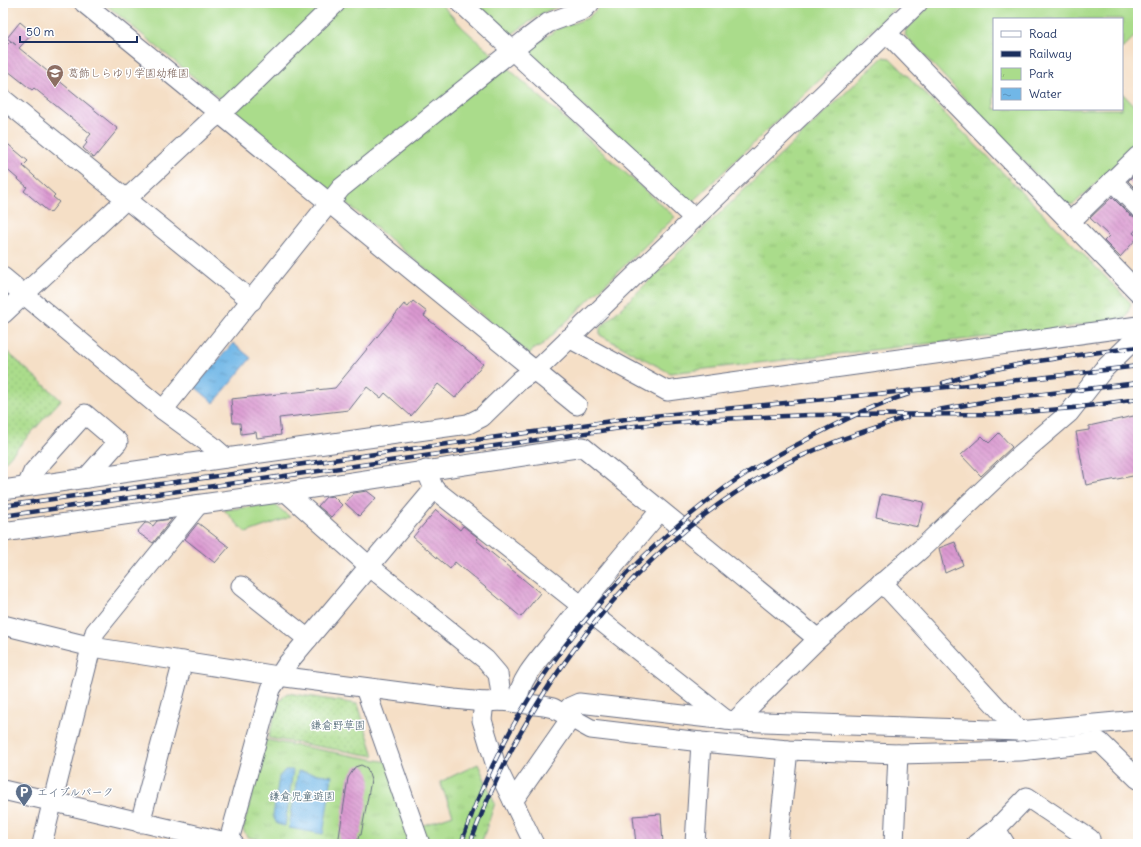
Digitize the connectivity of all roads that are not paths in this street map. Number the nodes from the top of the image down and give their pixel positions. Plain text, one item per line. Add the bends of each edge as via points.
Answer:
1 (84, 3) edge
2 (336, 3) edge
3 (461, 3) edge
4 (590, 3) edge
5 (918, 3) edge
6 (887, 33) junction
7 (512, 52) junction
8 (3, 99) edge
9 (220, 113) junction
10 (1138, 156) edge
11 (1112, 181) junction
12 (127, 199) junction
13 (330, 204) junction
14 (1138, 206) edge
15 (694, 218) junction
16 (1070, 222) junction
17 (3, 277) edge
18 (1138, 292) edge
19 (24, 294) junction
20 (252, 301) junction
21 (3, 314) edge
22 (1138, 326) edge
23 (1138, 336) edge
24 (569, 338) junction
25 (535, 370) junction
26 (577, 405) dead end
27 (163, 410) junction
28 (223, 455) junction
29 (426, 470) junction
30 (86, 478) junction
31 (27, 486) junction
32 (434, 489) junction
33 (3, 490) edge
34 (286, 492) junction
35 (198, 505) junction
36 (660, 510) junction
37 (3, 532) edge
38 (369, 566) junction
39 (882, 582) junction
40 (241, 586) dead end
41 (582, 605) junction
42 (3, 625) edge
43 (308, 639) junction
44 (818, 639) junction
45 (92, 647) junction
46 (183, 661) junction
47 (278, 676) junction
48 (365, 688) junction
49 (501, 702) junction
50 (568, 716) junction
51 (1138, 720) edge
52 (730, 721) junction
53 (1019, 731) junction
54 (701, 742) junction
55 (788, 750) junction
56 (898, 754) junction
57 (1138, 779) edge
58 (3, 790) edge
59 (513, 801) junction
60 (53, 802) junction
61 (140, 823) junction
62 (1000, 836) edge
63 (42, 844) edge
64 (230, 844) edge
65 (420, 844) edge
66 (534, 844) edge
67 (695, 844) edge
68 (778, 844) edge
69 (894, 844) edge
70 (976, 844) edge
71 (1085, 844) edge

1 - 9 street
2 - 9 street
3 - 7 street
4 - 7 street via 583,10 548,23
5 - 6 street
6 - 15 street
6 - 16 street
7 - 13 street via 341,188
7 - 15 street
8 - 12 street
9 - 12 street
9 - 13 street
10 - 11 street
11 - 14 street
11 - 16 street
12 - 19 street
12 - 20 street
13 - 20 street
13 - 25 street
15 - 24 street
16 - 18 street
17 - 19 street
19 - 21 street
19 - 27 street
20 - 27 street
22 - 24 street via 667,391
23 - 39 street via 1103,370 1069,412
24 - 25 street
25 - 26 street
25 - 28 street via 520,380 482,417 468,424
27 - 28 street
28 - 30 street
29 - 32 street
29 - 34 street
29 - 36 street via 584,447
30 - 31 street
30 - 31 street via 118,442 85,414 33,472
31 - 33 street
32 - 38 street
32 - 41 street
34 - 35 street
34 - 38 street
35 - 37 street
35 - 45 street via 96,632
36 - 41 street
36 - 44 street
38 - 43 street
38 - 49 street via 486,660 498,674
39 - 44 street
39 - 53 street
40 - 43 street
41 - 49 street via 525,678 518,694
41 - 52 street
42 - 45 street
43 - 47 street
44 - 52 street
45 - 46 street
45 - 60 street
46 - 47 street
46 - 61 street
47 - 48 street
47 - 64 street via 261,721
48 - 49 street
48 - 65 street
49 - 50 street via 553,708
49 - 59 street via 482,720 496,766
50 - 52 street via 570,707 579,703
50 - 54 street via 591,729
50 - 59 street
51 - 53 street
52 - 53 street
54 - 55 street
54 - 67 street
55 - 56 street
55 - 68 street
56 - 57 street via 1020,751 1100,742
56 - 69 street
58 - 60 street
59 - 66 street
60 - 61 street
60 - 63 street
61 - 64 street
62 - 70 street
62 - 71 street via 1027,797 1090,839

